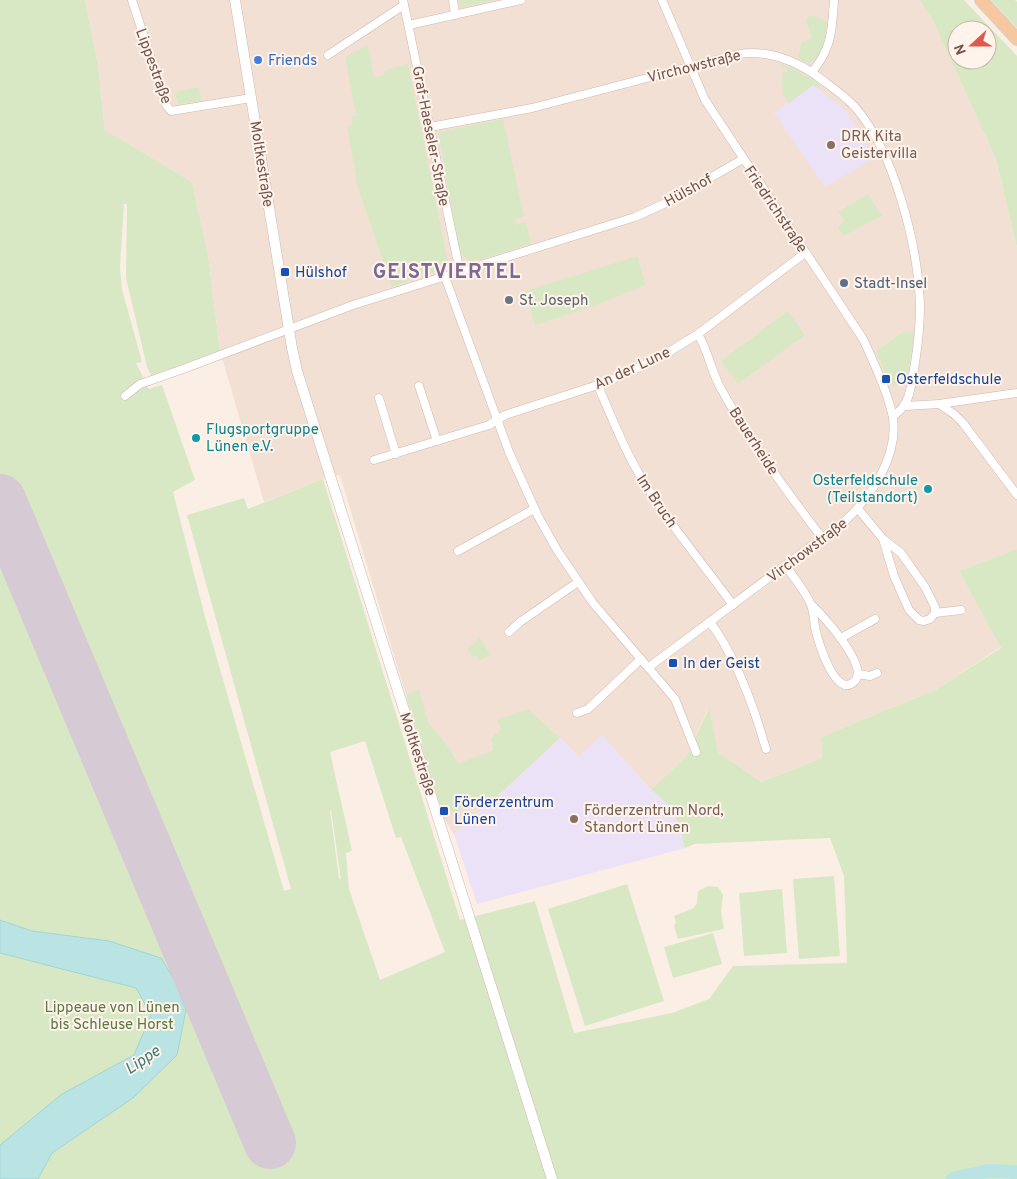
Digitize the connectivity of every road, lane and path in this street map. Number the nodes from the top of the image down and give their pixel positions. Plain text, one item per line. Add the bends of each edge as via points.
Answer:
1 (132, 0) edge
2 (235, 0) edge
3 (453, 0) edge
4 (521, 0) edge
5 (662, 0) edge
6 (834, 0) edge
7 (981, 0) edge
8 (403, 3) edge
9 (455, 15) junction
10 (409, 25) junction
11 (1017, 39) edge
12 (328, 54) dead end
13 (690, 66) junction
14 (812, 72) junction
15 (251, 98) junction
16 (430, 127) junction
17 (743, 159) junction
18 (805, 253) junction
19 (460, 272) junction
20 (445, 277) junction
21 (290, 328) junction
22 (698, 334) junction
23 (419, 386) dead end
24 (598, 386) junction
25 (1017, 393) edge
26 (125, 396) dead end
27 (379, 398) dead end
28 (939, 404) junction
29 (905, 406) junction
30 (893, 416) junction
31 (498, 420) junction
32 (437, 441) junction
33 (396, 454) junction
34 (374, 460) dead end
35 (1017, 495) edge
36 (534, 509) junction
37 (858, 509) junction
38 (823, 539) junction
39 (883, 539) junction
40 (458, 551) dead end
41 (786, 566) junction
42 (578, 582) junction
43 (811, 604) junction
44 (733, 605) junction
45 (961, 610) dead end
46 (935, 613) junction
47 (875, 619) dead end
48 (710, 622) junction
49 (510, 632) dead end
50 (841, 638) junction
51 (641, 659) junction
52 (649, 667) junction
53 (877, 673) dead end
54 (858, 674) junction
55 (577, 713) dead end
56 (766, 748) dead end
57 (696, 752) dead end
58 (552, 1179) edge

1 - 15 street, Lippestraße via 166,105 171,111
2 - 15 street, Moltkestraße
3 - 9 street
4 - 9 street
5 - 13 street, Friedrichstraße
6 - 14 street via 830,43
7 - 11 main road
8 - 10 street, Graf-Haeseler-Straße
8 - 12 street
9 - 10 street
10 - 16 street, Graf-Haeseler-Straße
13 - 14 street, Virchowstraße via 739,54 761,53 784,58
13 - 16 street, Virchowstraße via 532,108
13 - 17 street, Friedrichstraße via 705,100
14 - 29 street, Virchowstraße via 835,88 866,122 888,164 905,216 920,307 919,340
15 - 21 street, Moltkestraße
16 - 19 street, Graf-Haeseler-Straße
17 - 18 street, Friedrichstraße
17 - 19 street, Hülshof via 635,217
18 - 22 street, An der Lune
18 - 30 street, Friedrichstraße via 863,339
19 - 20 street, Hülshof
20 - 21 street, Hülshof
20 - 31 street
21 - 26 street via 149,380
21 - 58 street, Moltkestraße via 297,371
22 - 24 street, An der Lune via 636,370
22 - 38 street, Bauerheide via 728,401
23 - 32 street
24 - 31 street, An der Lune
24 - 44 street, Im Bruch via 626,450 650,492
25 - 28 street
27 - 33 street
28 - 29 street
28 - 35 street via 963,422
29 - 30 street
30 - 37 street, Virchowstraße via 893,438 881,474
31 - 32 street, An der Lune
31 - 36 street
32 - 33 street, An der Lune
33 - 34 street, An der Lune
36 - 40 street
36 - 42 street
37 - 38 street, Virchowstraße
37 - 39 street
38 - 41 street, Virchowstraße
39 - 46 street via 901,553 925,587
39 - 46 street via 894,576 910,610 924,621
41 - 43 street
41 - 44 street, Virchowstraße
42 - 49 street
42 - 51 street
43 - 50 street
43 - 54 street via 820,645 837,681 848,685
44 - 48 street, Virchowstraße
45 - 46 street
47 - 50 street
48 - 52 street, Virchowstraße
48 - 56 street via 753,706
50 - 54 street
51 - 52 street
51 - 55 street via 588,709
52 - 57 street via 675,699
53 - 54 street via 870,676

